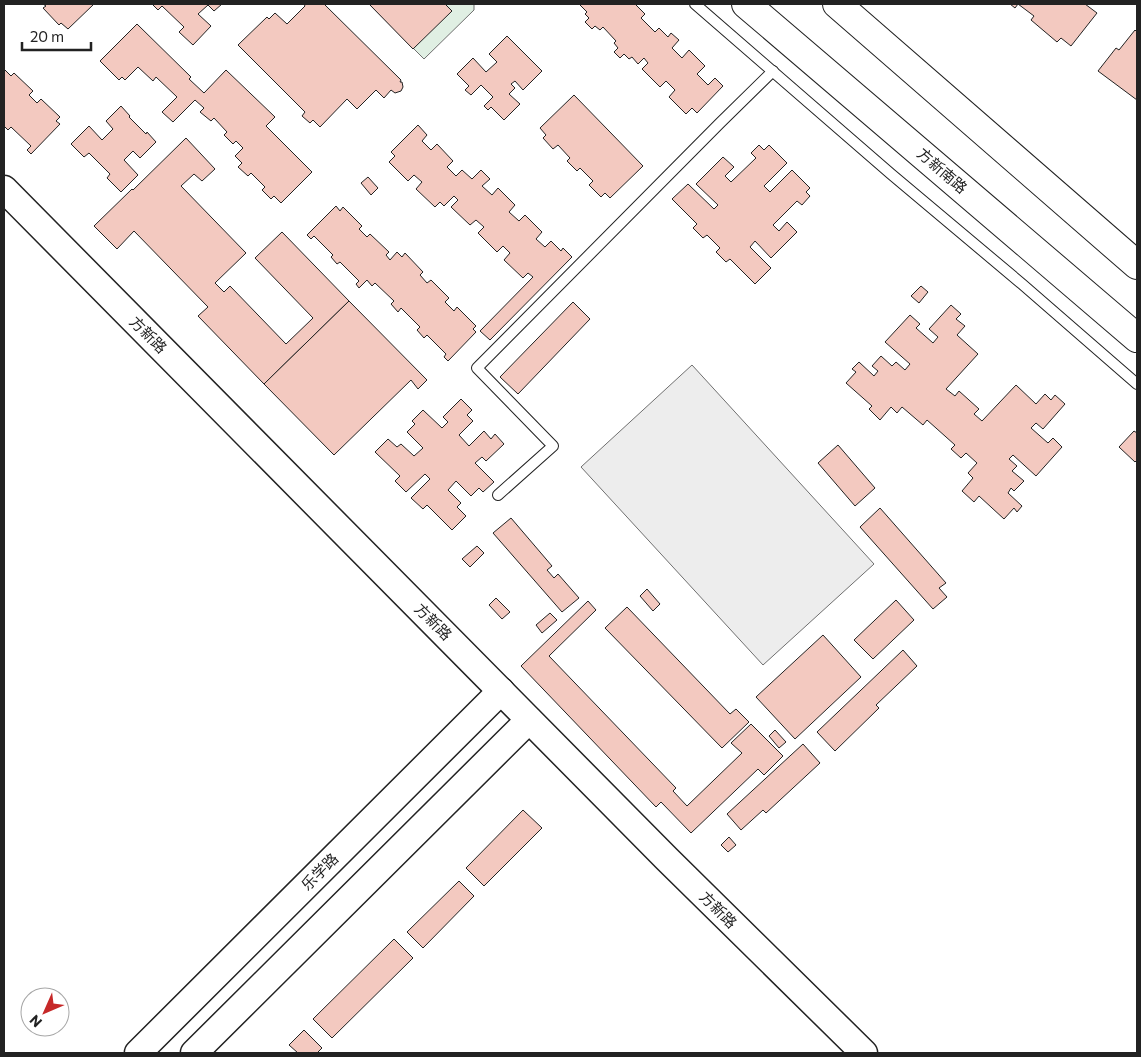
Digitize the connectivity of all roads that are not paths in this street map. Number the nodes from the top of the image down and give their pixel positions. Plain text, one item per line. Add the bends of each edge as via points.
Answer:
1 (695, 4) edge
2 (746, 4) edge
3 (837, 4) edge
4 (773, 71) junction
5 (4, 189) edge
6 (1137, 265) edge
7 (1137, 338) edge
8 (1137, 384) edge
9 (498, 495) dead end
10 (501, 691) junction
11 (529, 720) junction
12 (138, 1053) edge
13 (194, 1053) edge
14 (864, 1053) edge

1 - 4 lane
2 - 7 main road, 方新南路
3 - 6 main road
4 - 8 lane
4 - 9 lane via 477,368 553,446
5 - 10 street, 方新路
10 - 11 street, 方新路
10 - 12 street, 乐学路
11 - 13 street
11 - 14 street, 方新路

